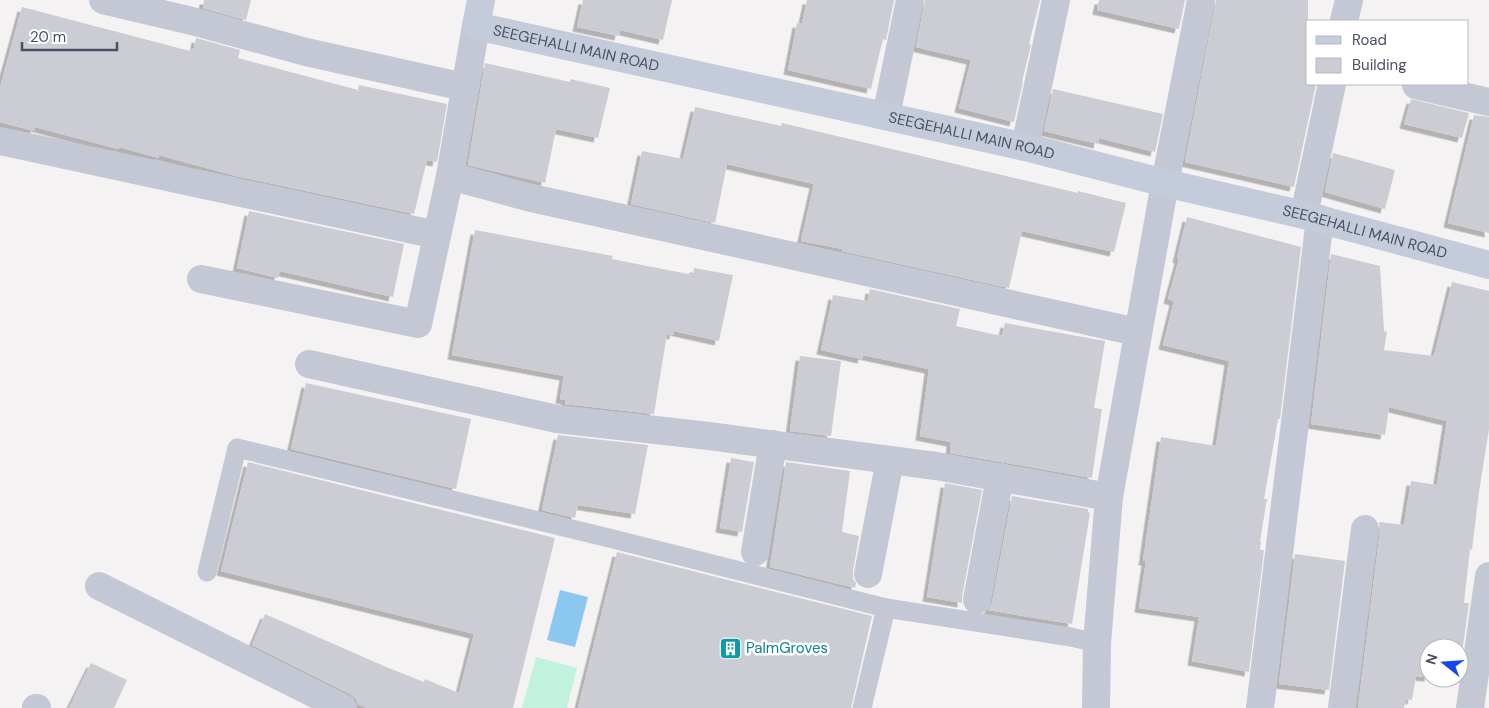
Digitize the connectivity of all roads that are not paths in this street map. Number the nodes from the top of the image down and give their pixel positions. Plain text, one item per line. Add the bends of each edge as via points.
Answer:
1 (103, 0) edge
2 (910, 0) edge
3 (1056, 0) edge
4 (1201, 0) edge
5 (1349, 0) edge
6 (479, 13) edge
7 (1344, 20) edge
8 (1332, 85) edge
9 (1416, 85) edge
10 (464, 87) junction
11 (1489, 102) edge
12 (886, 116) junction
13 (0, 141) edge
14 (1025, 147) junction
15 (450, 176) junction
16 (1164, 183) junction
17 (1312, 217) junction
18 (437, 235) junction
19 (1489, 265) edge
20 (201, 279) dead end
21 (1137, 332) junction
22 (308, 364) dead end
23 (773, 444) junction
24 (890, 460) junction
25 (1000, 478) junction
26 (1109, 497) junction
27 (1366, 529) dead end
28 (755, 552) dead end
29 (207, 572) dead end
30 (868, 574) dead end
31 (1489, 576) edge
32 (99, 586) dead end
33 (978, 600) dead end
34 (886, 608) junction
35 (1097, 643) junction
36 (343, 708) edge
37 (862, 708) edge
38 (1096, 708) edge
39 (1260, 708) edge
40 (1342, 708) edge
41 (1470, 708) edge

1 - 10 street via 306,52
2 - 12 street
3 - 14 street
4 - 16 street
5 - 7 street
6 - 10 street
6 - 12 street, SEEGEHALLI MAIN ROAD
8 - 17 street
9 - 11 street
10 - 15 street
12 - 14 street, SEEGEHALLI MAIN ROAD
13 - 18 street
14 - 16 street, SEEGEHALLI MAIN ROAD
15 - 18 street
15 - 21 street via 527,197
16 - 17 street, SEEGEHALLI MAIN ROAD
16 - 21 street
17 - 19 street, SEEGEHALLI MAIN ROAD
17 - 39 street
18 - 20 street via 418,324
21 - 26 street
22 - 23 street via 556,419
23 - 24 street
23 - 28 street
24 - 25 street
24 - 30 street
25 - 26 street
25 - 33 street
26 - 35 street
27 - 40 street
29 - 34 lane via 237,448
31 - 41 street
32 - 36 street
34 - 35 lane
34 - 37 lane
35 - 38 street

